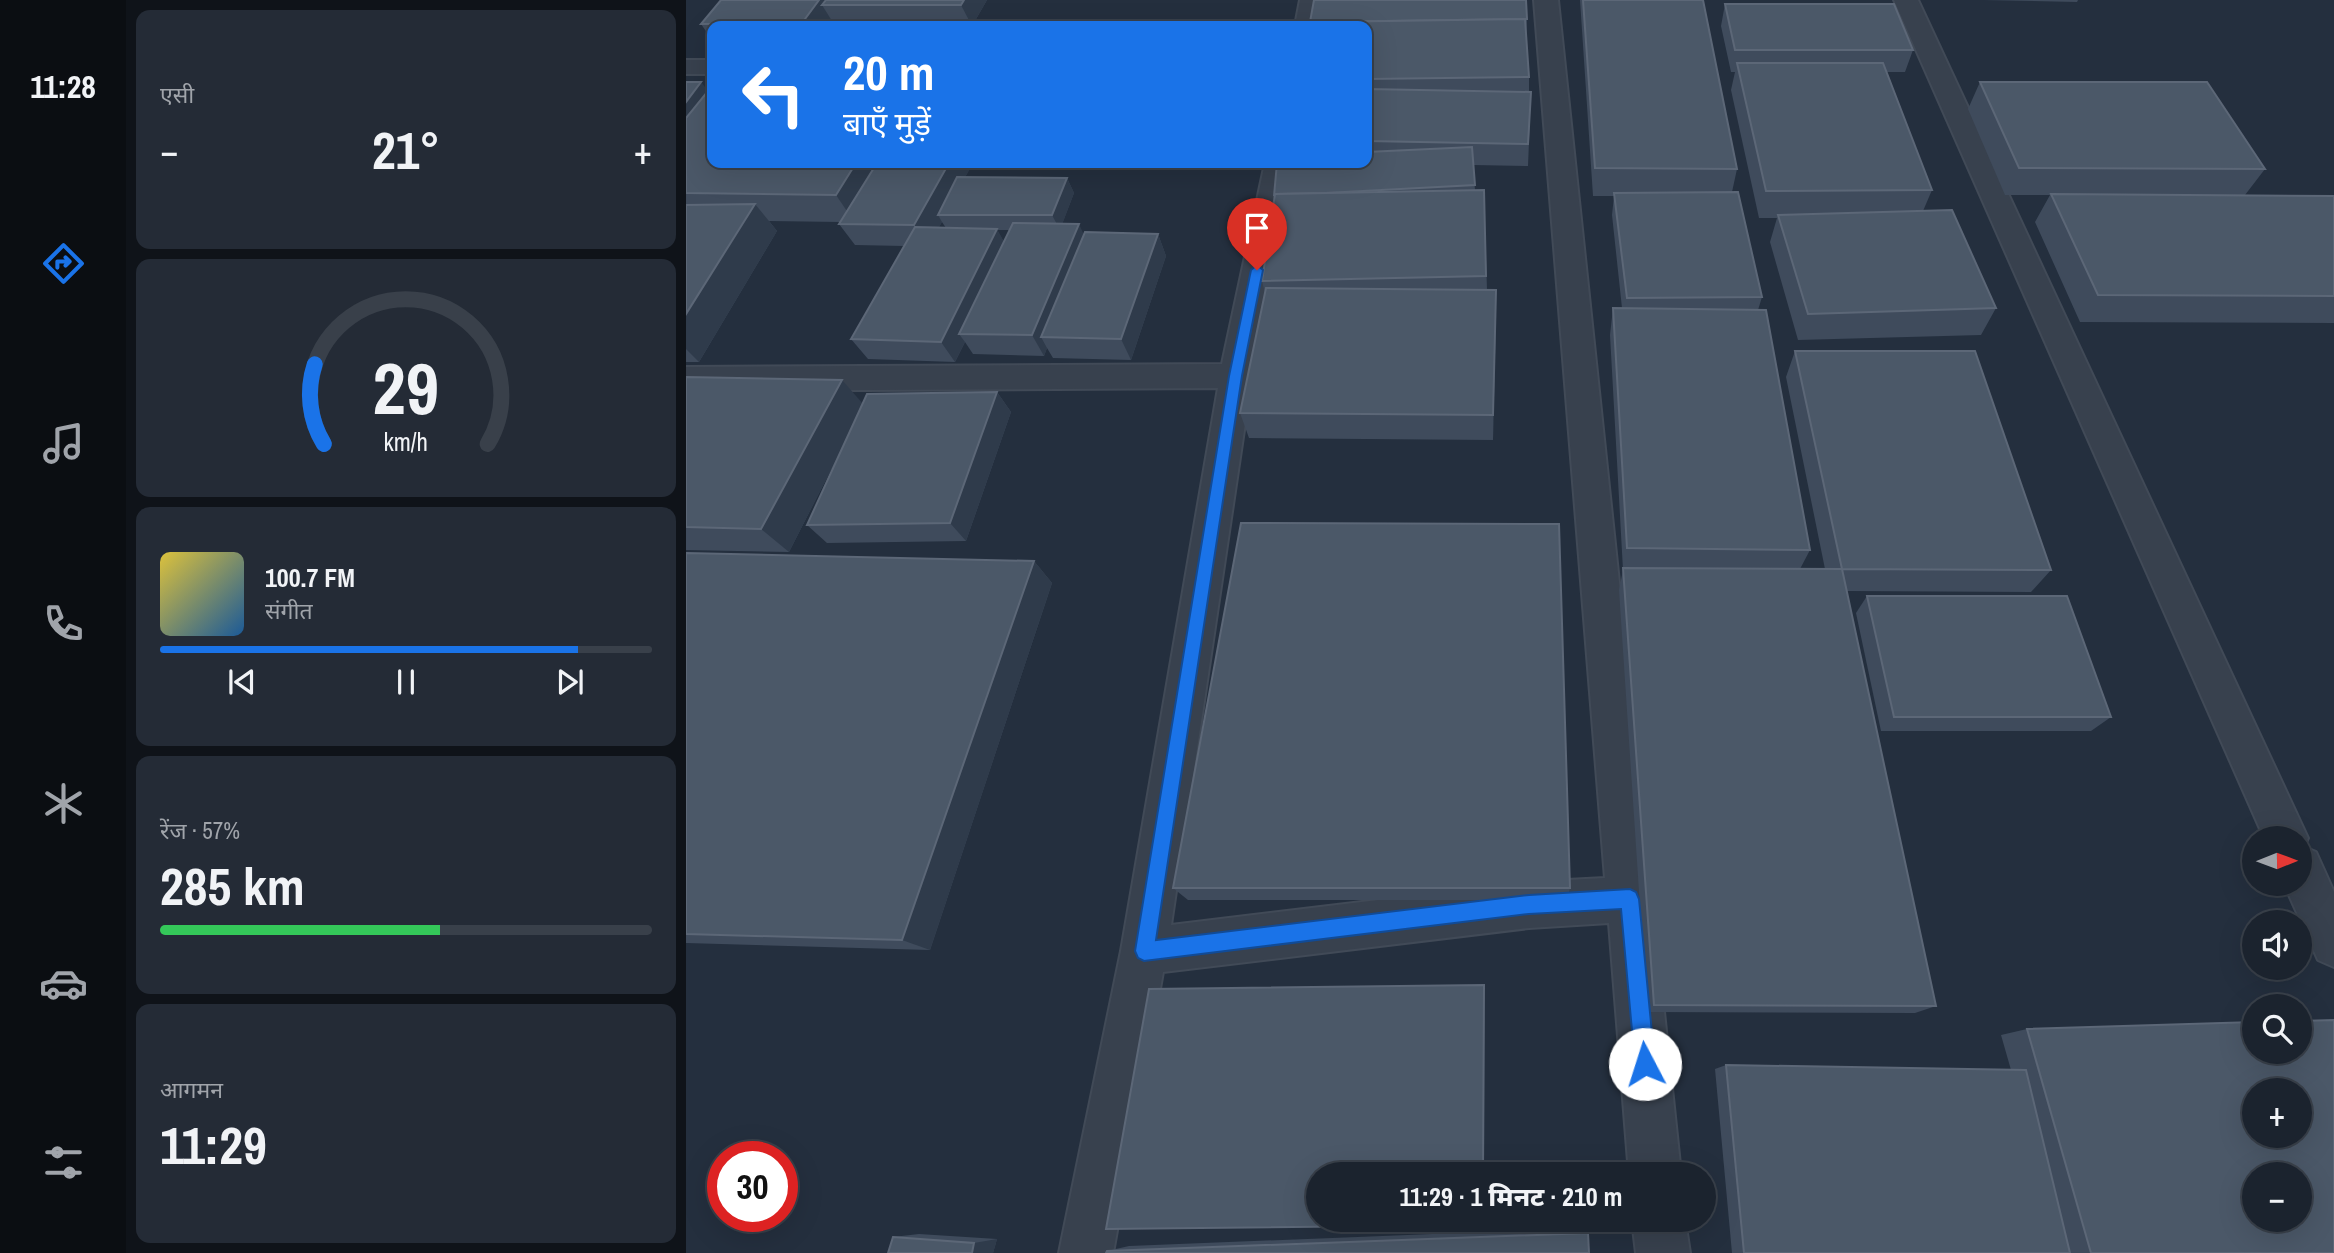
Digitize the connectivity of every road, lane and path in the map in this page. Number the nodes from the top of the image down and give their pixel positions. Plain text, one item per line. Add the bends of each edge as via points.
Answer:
1 (1312, 0) edge
2 (1546, 0) edge
3 (1906, 0) edge
4 (1308, 21) edge
5 (686, 67) edge
6 (707, 67) edge
7 (1278, 168) edge
8 (1236, 376) junction
9 (686, 379) edge
10 (2281, 826) edge
11 (2312, 895) edge
12 (1630, 899) junction
13 (2334, 944) edge
14 (1144, 951) junction
15 (1654, 1162) edge
16 (1660, 1232) edge
17 (1086, 1253) edge
18 (1662, 1253) edge

1 - 4 street
2 - 12 street
3 - 10 street
5 - 6 street
7 - 8 street
8 - 9 street
8 - 14 street
11 - 13 street
12 - 14 street via 1529,905
12 - 15 street
14 - 17 street
16 - 18 street

